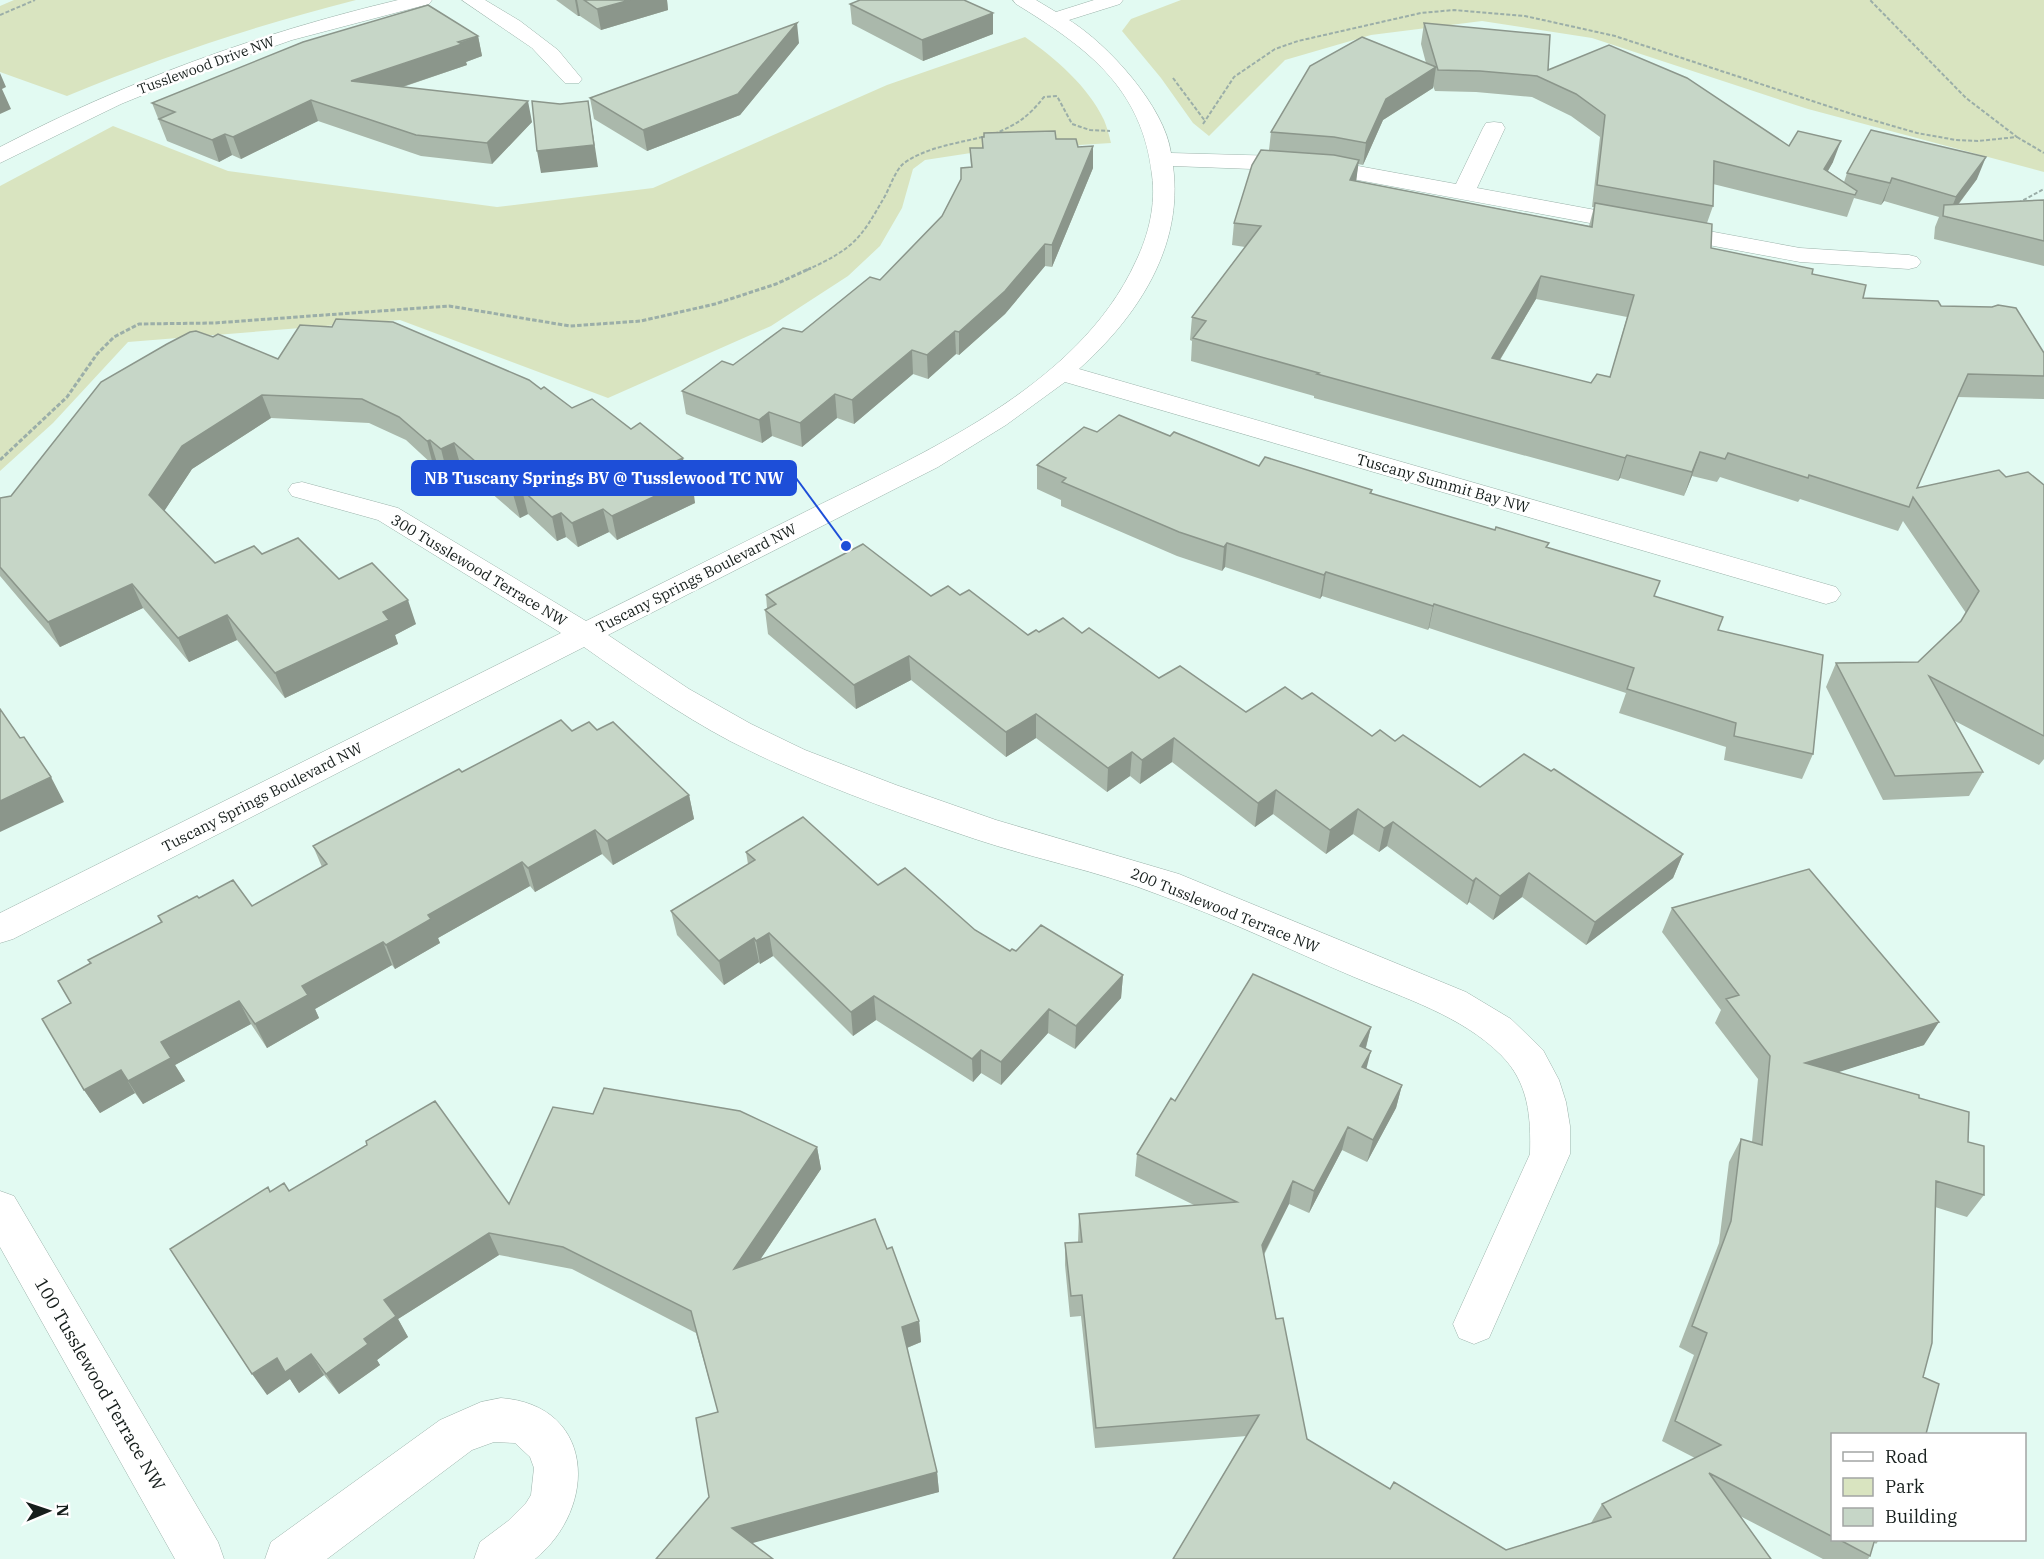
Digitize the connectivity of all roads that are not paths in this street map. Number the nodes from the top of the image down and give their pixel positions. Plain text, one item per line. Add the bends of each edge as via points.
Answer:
1 (422, 0) edge
2 (472, 0) edge
3 (1023, 0) edge
4 (1113, 0) edge
5 (1054, 19) junction
6 (572, 79) dead end
7 (1494, 128) dead end
8 (1161, 149) junction
9 (0, 156) edge
10 (1464, 191) junction
11 (1909, 262) dead end
12 (1060, 372) junction
13 (302, 490) dead end
14 (1826, 594) dead end
15 (585, 634) junction
16 (0, 929) edge
17 (0, 1209) edge
18 (1474, 1324) dead end
19 (201, 1559) edge
20 (288, 1559) edge
21 (497, 1559) edge

1 - 9 street, Tusslewood Drive NW via 273,39 151,83
2 - 6 street via 546,47
3 - 5 street, Tuscany Springs Boulevard NW
4 - 5 street
5 - 8 street, Tuscany Springs Boulevard NW via 1110,62 1133,88 1153,123
7 - 10 street
8 - 10 street via 1374,174
8 - 12 street, Tuscany Springs Boulevard NW via 1166,194 1162,225 1145,272 1099,335
10 - 11 street via 1800,255
12 - 14 street, Tuscany Summit Bay NW
12 - 15 street, Tuscany Springs Boulevard NW via 993,423 928,461
13 - 15 street, 300 Tusslewood Terrace NW via 388,514
15 - 16 street, Tuscany Springs Boulevard NW
15 - 18 street, 200 Tusslewood Terrace NW via 678,697 793,758 987,830 1167,883 1486,1020 1533,1065 1547,1096 1552,1130 1550,1154
17 - 19 street, 100 Tusslewood Terrace NW
20 - 21 street via 456,1435 480,1422 507,1419 530,1426 548,1441 557,1462 557,1487 541,1520

